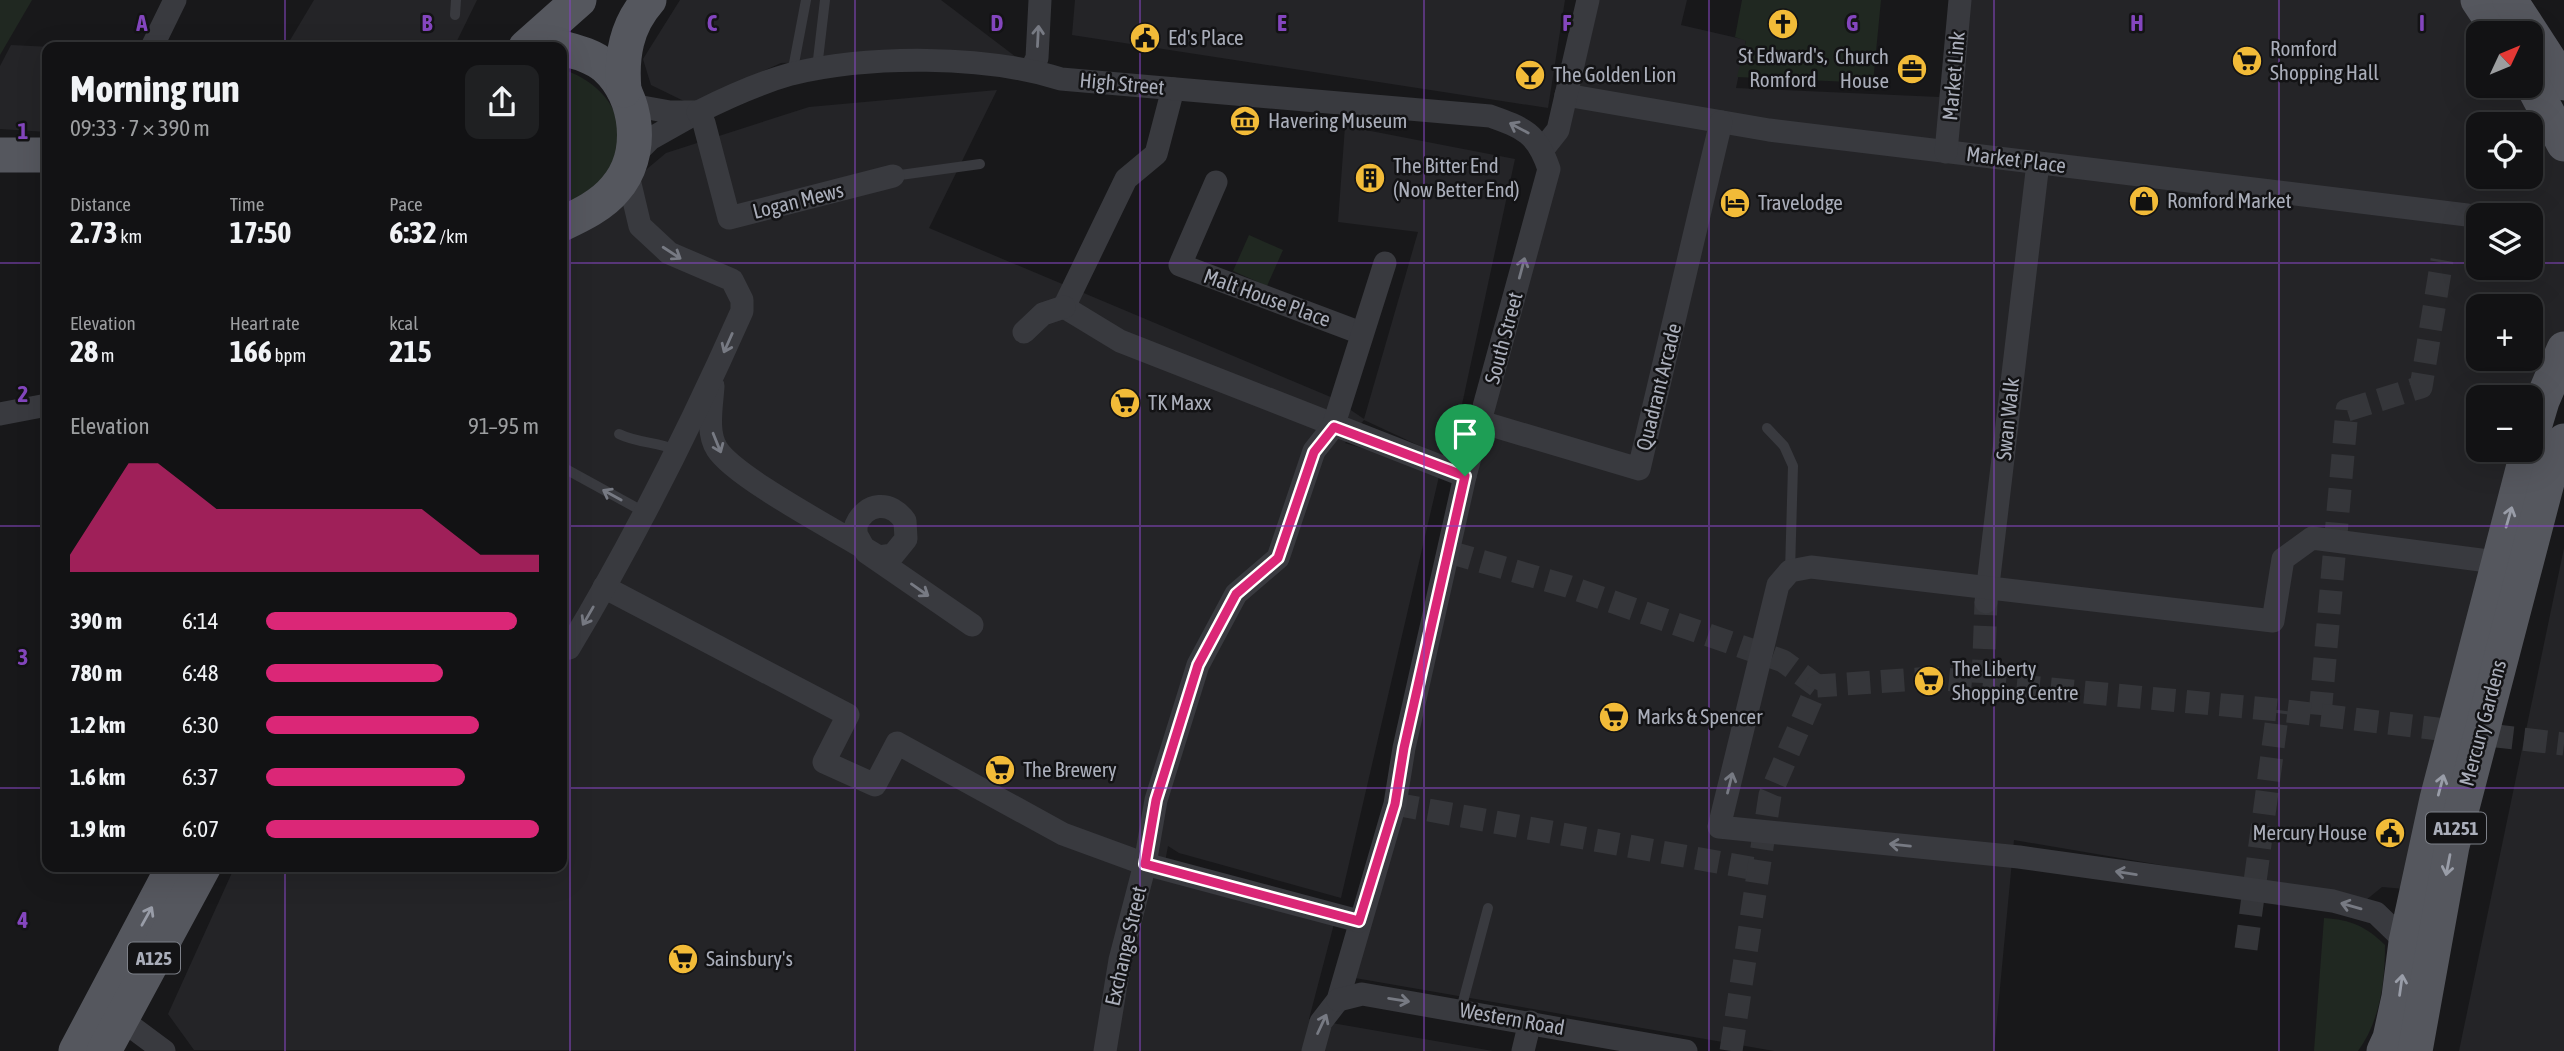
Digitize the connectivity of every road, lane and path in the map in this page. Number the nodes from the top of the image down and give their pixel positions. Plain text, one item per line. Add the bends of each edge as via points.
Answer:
1 (175, 0) edge
2 (456, 0) edge
3 (579, 0) edge
4 (649, 0) edge
5 (806, 0) edge
6 (825, 0) edge
7 (1040, 0) edge
8 (1588, 0) edge
9 (1961, 0) edge
10 (2477, 0) edge
11 (2510, 0) edge
12 (455, 15) dead end
13 (2492, 21) edge
14 (154, 42) edge
15 (532, 42) edge
16 (567, 49) edge
17 (1031, 70) junction
18 (817, 71) junction
19 (793, 74) junction
20 (2564, 83) edge
21 (1172, 89) junction
22 (1566, 95) junction
23 (628, 97) junction
24 (2540, 98) edge
25 (698, 112) junction
26 (1721, 122) junction
27 (2564, 144) edge
28 (1543, 149) junction
29 (1946, 152) junction
30 (0, 155) edge
31 (42, 155) edge
32 (629, 162) junction
33 (2038, 163) junction
34 (980, 164) dead end
35 (894, 176) joint
36 (1216, 182) dead end
37 (592, 208) junction
38 (2466, 215) edge
39 (567, 221) edge
40 (567, 234) edge
41 (1385, 263) dead end
42 (1064, 307) junction
43 (1024, 332) dead end
44 (1361, 333) junction
45 (2564, 349) edge
46 (713, 376) junction
47 (2543, 399) edge
48 (42, 406) edge
49 (0, 414) edge
50 (1481, 422) junction
51 (1334, 427) junction
52 (1768, 428) dead end
53 (620, 434) dead end
54 (2564, 441) edge
55 (677, 450) junction
56 (2525, 462) edge
57 (567, 470) edge
58 (1465, 476) junction
59 (644, 512) junction
60 (2496, 562) junction
61 (1790, 571) junction
62 (604, 587) junction
63 (1986, 602) tunnel mouth
64 (972, 625) dead end
65 (567, 648) edge
66 (1145, 864) junction
67 (171, 872) edge
68 (200, 872) edge
69 (1488, 908) dead end
70 (1359, 921) junction
71 (2406, 942) junction
72 (1338, 1000) junction
73 (112, 1008) junction
74 (1461, 1009) junction
75 (1530, 1022) junction
76 (76, 1051) edge
77 (104, 1051) edge
78 (164, 1051) edge
79 (1105, 1051) edge
80 (1313, 1051) edge
81 (1523, 1051) edge
82 (1686, 1051) edge
83 (2384, 1051) edge
84 (2415, 1051) edge

1 - 14 street
2 - 12 lane
3 - 15 main road
4 - 23 main road via 627,38 622,66
5 - 19 lane
6 - 18 lane
17 -> 7 street via 1037,58
8 - 22 street
9 - 29 street, Market Link
10 - 13 main road
11 - 20 main road
16 - 23 main road via 606,67
17 - 18 street, High Street via 918,60
17 - 21 street, High Street via 1061,79
18 - 19 street, High Street
19 - 25 street, High Street
28 -> 21 street, High Street via 1526,129 1490,116
21 - 42 street via 1156,154 1126,179
22 - 26 street, Market Place
22 - 28 street via 1558,131
23 - 25 street, High Street via 670,112
23 - 32 main road via 636,134
24 - 27 main road
25 - 32 street, High Street via 650,139
25 - 35 street, Logan Mews via 729,218
26 - 29 street, Market Place
26 - 50 street, Quadrant Arcade via 1639,469
50 -> 28 street, South Street via 1549,169
29 - 33 street, Market Place
30 - 31 main road
32 - 37 main road via 618,186
32 -> 46 street via 640,226 669,253 732,280 742,300 742,311
33 - 38 street, Market Place
33 - 63 street, Swan Walk
34 - 35 lane
36 - 44 street, Malt House Place via 1180,265
37 - 39 main road
37 - 40 main road
41 - 44 street, Exchange Street
42 - 43 street via 1043,314
42 - 51 street via 1120,341
44 - 51 street, Exchange Street
45 - 47 main road
46 - 55 street
46 -> 64 street via 710,424 716,448 733,467 859,545 869,551 879,557 893,555 906,539 905,521 892,508 882,505 863,513 856,525 860,545 866,552
48 - 49 street
50 - 58 street, South Street
51 - 58 street
51 - 66 street, Exchange Street via 1314,452 1278,558 1236,594 1198,665 1156,800
52 - 61 lane via 1793,466
53 - 55 lane
54 -> 84 main road, Mercury Gardens / A1251 via 2550,471 2452,846
55 - 59 street
60 -> 56 main road, Mercury Gardens / A1251
59 -> 57 lane
58 - 70 street, South Street via 1395,804
59 - 62 street
60 - 61 street via 2312,538 2283,559 2273,621 1811,566
71 -> 60 main road, Mercury Gardens / A1251
71 -> 61 street via 2376,913 2333,901 2019,857 1719,827 1778,585
62 -> 65 street
62 - 66 street via 848,715 824,762 875,785 897,743 1063,834
66 - 70 street
66 - 79 street, Exchange Street via 1119,960
73 -> 67 main road, A125
68 - 73 main road, A125
69 - 74 lane
70 - 72 street, South Street
83 -> 71 main road, Mercury Gardens / A1251 via 2399,997
72 -> 74 street, Western Road via 1362,994
80 -> 72 street, South Street via 1321,1022
73 - 76 main road, A125
73 - 77 main road, A125
73 - 78 street
74 - 75 street, Western Road
75 - 81 street
75 - 82 street, Western Road

